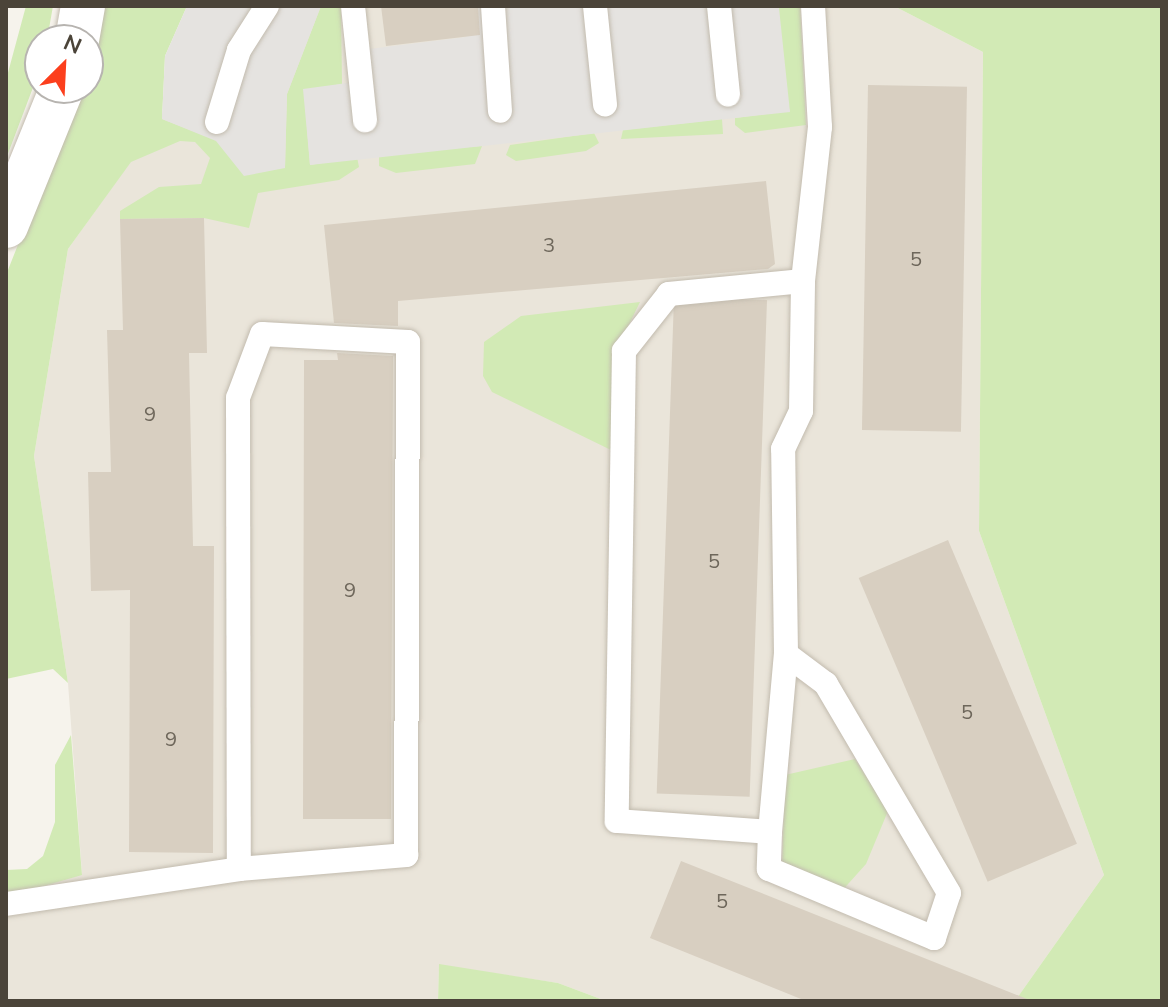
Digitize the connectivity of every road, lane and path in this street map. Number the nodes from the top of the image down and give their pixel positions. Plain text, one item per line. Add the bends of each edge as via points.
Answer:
1 (267, 6) edge
2 (353, 6) edge
3 (493, 6) edge
4 (595, 6) edge
5 (719, 6) edge
6 (813, 6) edge
7 (728, 95) dead end
8 (56, 104) edge
9 (605, 104) dead end
10 (500, 111) dead end
11 (365, 120) dead end
12 (217, 122) dead end
13 (6, 226) edge
14 (803, 281) junction
15 (786, 654) junction
16 (770, 832) junction
17 (239, 869) junction
18 (6, 904) edge

1 - 12 lane via 239,50
2 - 11 lane
3 - 10 lane
4 - 9 lane
5 - 7 lane
6 - 14 lane via 820,127
8 - 13 street
14 - 15 lane via 801,411 783,449
14 - 16 lane via 669,294 624,351 617,821
15 - 16 lane
15 - 16 lane via 826,684 949,893 934,938 769,869
17 - 17 lane via 406,855 408,342 262,334 238,398
17 - 18 lane

